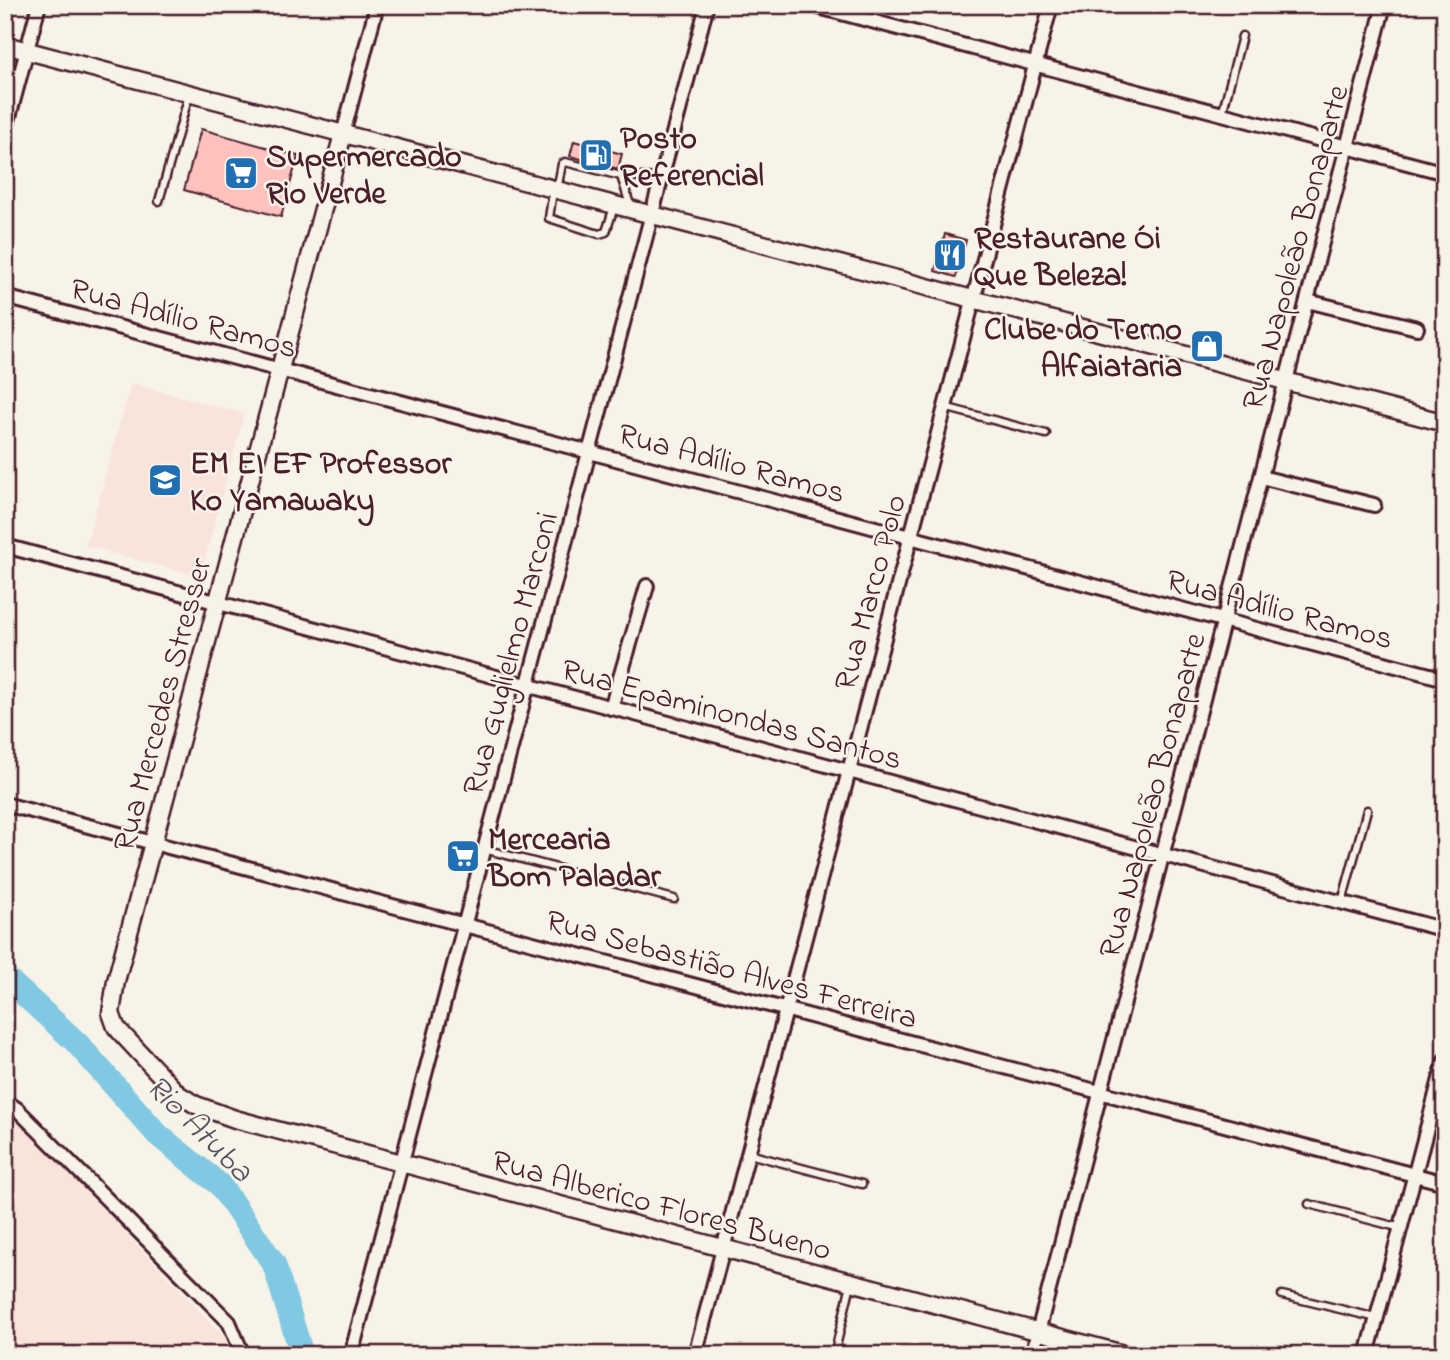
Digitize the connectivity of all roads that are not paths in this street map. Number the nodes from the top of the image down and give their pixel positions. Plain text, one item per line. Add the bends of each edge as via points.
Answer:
1 (39, 5) edge
2 (377, 5) edge
3 (707, 5) edge
4 (811, 5) edge
5 (1051, 5) edge
6 (1384, 5) edge
7 (1242, 36) dead end
8 (5, 45) edge
9 (27, 51) junction
10 (1034, 64) junction
11 (190, 94) junction
12 (1222, 114) junction
13 (5, 132) edge
14 (343, 134) junction
15 (1347, 148) junction
16 (1445, 173) edge
17 (621, 176) junction
18 (661, 178) junction
19 (556, 190) junction
20 (159, 201) dead end
21 (614, 205) junction
22 (631, 210) junction
23 (652, 215) junction
24 (5, 296) edge
25 (973, 299) junction
26 (1307, 301) junction
27 (1417, 328) dead end
28 (280, 369) junction
29 (1286, 381) junction
30 (944, 407) junction
31 (1445, 423) edge
32 (1046, 434) dead end
33 (589, 451) junction
34 (1261, 477) junction
35 (1374, 505) dead end
36 (910, 537) junction
37 (5, 546) edge
38 (647, 586) dead end
39 (217, 603) junction
40 (1224, 620) junction
41 (1445, 678) edge
42 (527, 685) junction
43 (611, 708) junction
44 (849, 771) junction
45 (5, 804) edge
46 (1367, 810) dead end
47 (153, 843) junction
48 (484, 849) junction
49 (1163, 855) junction
50 (674, 899) dead end
51 (1342, 903) junction
52 (464, 925) junction
53 (1445, 930) edge
54 (786, 1010) junction
55 (1445, 1060) edge
56 (1101, 1093) junction
57 (185, 1099) joint
58 (5, 1101) edge
59 (748, 1153) junction
60 (401, 1164) junction
61 (1415, 1175) junction
62 (1445, 1183) edge
63 (862, 1184) dead end
64 (1309, 1204) dead end
65 (1401, 1228) junction
66 (723, 1249) junction
67 (851, 1282) junction
68 (1282, 1295) dead end
69 (1377, 1318) junction
70 (1038, 1331) junction
71 (243, 1355) edge
72 (351, 1355) edge
73 (695, 1355) edge
74 (834, 1355) edge
75 (1032, 1355) edge
76 (1127, 1355) edge
77 (1367, 1355) edge

1 - 9 street
2 - 14 street, Rua Mercedes Stresser
3 - 18 street, Rua Guglielmo Marconi
4 - 10 street
5 - 10 street, Rua Marco Polo
6 - 15 street, Rua Napoleão Bonaparte
7 - 12 lane
8 - 9 street
9 - 11 street
9 - 13 street
10 - 12 street
10 - 25 street, Rua Marco Polo
11 - 14 street
11 - 20 lane
12 - 15 street
14 - 19 street
14 - 28 street, Rua Mercedes Stresser
15 - 16 street
15 - 26 street, Rua Napoleão Bonaparte
17 - 18 lane
17 - 19 lane via 565,162
17 - 22 lane
18 - 23 street, Rua Guglielmo Marconi
19 - 21 street
19 - 21 lane via 549,218 599,234 606,232
21 - 22 street
22 - 23 street
23 - 25 street
23 - 33 street, Rua Guglielmo Marconi
24 - 28 street, Rua Adílio Ramos
25 - 29 street
25 - 30 street, Rua Marco Polo
26 - 27 street
26 - 29 street, Rua Napoleão Bonaparte
28 - 33 street, Rua Adílio Ramos
28 - 39 street, Rua Mercedes Stresser
29 - 31 street
29 - 34 street, Rua Napoleão Bonaparte
30 - 32 lane
30 - 36 street, Rua Marco Polo
33 - 36 street, Rua Adílio Ramos
33 - 42 street, Rua Guglielmo Marconi
34 - 35 street
34 - 40 street, Rua Napoleão Bonaparte
36 - 40 street, Rua Adílio Ramos
36 - 44 street, Rua Marco Polo
37 - 39 street, Rua Epaminondas Santos
38 - 43 street
39 - 42 street, Rua Epaminondas Santos
39 - 47 street, Rua Mercedes Stresser
40 - 41 street, Rua Adílio Ramos
40 - 49 street, Rua Napoleão Bonaparte
42 - 43 street, Rua Epaminondas Santos
42 - 48 street, Rua Guglielmo Marconi
43 - 44 street, Rua Epaminondas Santos
44 - 49 street, Rua Epaminondas Santos
44 - 54 street, Rua Marco Polo
45 - 47 street, Rua Sebastião Alves Ferreira
46 - 51 lane
47 - 52 street, Rua Sebastião Alves Ferreira
47 - 57 street, Rua Mercedes Stresser via 111,1013 122,1035
48 - 50 lane
48 - 52 street, Rua Guglielmo Marconi
49 - 51 street, Rua Epaminondas Santos
49 - 56 street, Rua Napoleão Bonaparte
51 - 53 street, Rua Epaminondas Santos
52 - 54 street, Rua Sebastião Alves Ferreira
52 - 60 street, Rua Guglielmo Marconi
54 - 56 street, Rua Sebastião Alves Ferreira
54 - 59 street, Rua Marco Polo
55 - 61 street
56 - 61 street, Rua Sebastião Alves Ferreira
56 - 70 street, Rua Napoleão Bonaparte
57 - 60 street, Rua Alberico Flores Bueno via 254,1125
58 - 71 street via 229,1322
59 - 63 lane
59 - 66 street, Rua Marco Polo
60 - 66 street, Rua Alberico Flores Bueno
60 - 72 street, Rua Guglielmo Marconi
61 - 62 street, Rua Sebastião Alves Ferreira
61 - 65 street
64 - 65 lane
65 - 69 street
66 - 67 street, Rua Alberico Flores Bueno
66 - 73 street, Rua Marco Polo
67 - 70 street, Rua Alberico Flores Bueno
67 - 74 lane
68 - 69 lane
69 - 77 street
70 - 75 street, Rua Napoleão Bonaparte
70 - 76 street, Rua Alberico Flores Bueno

